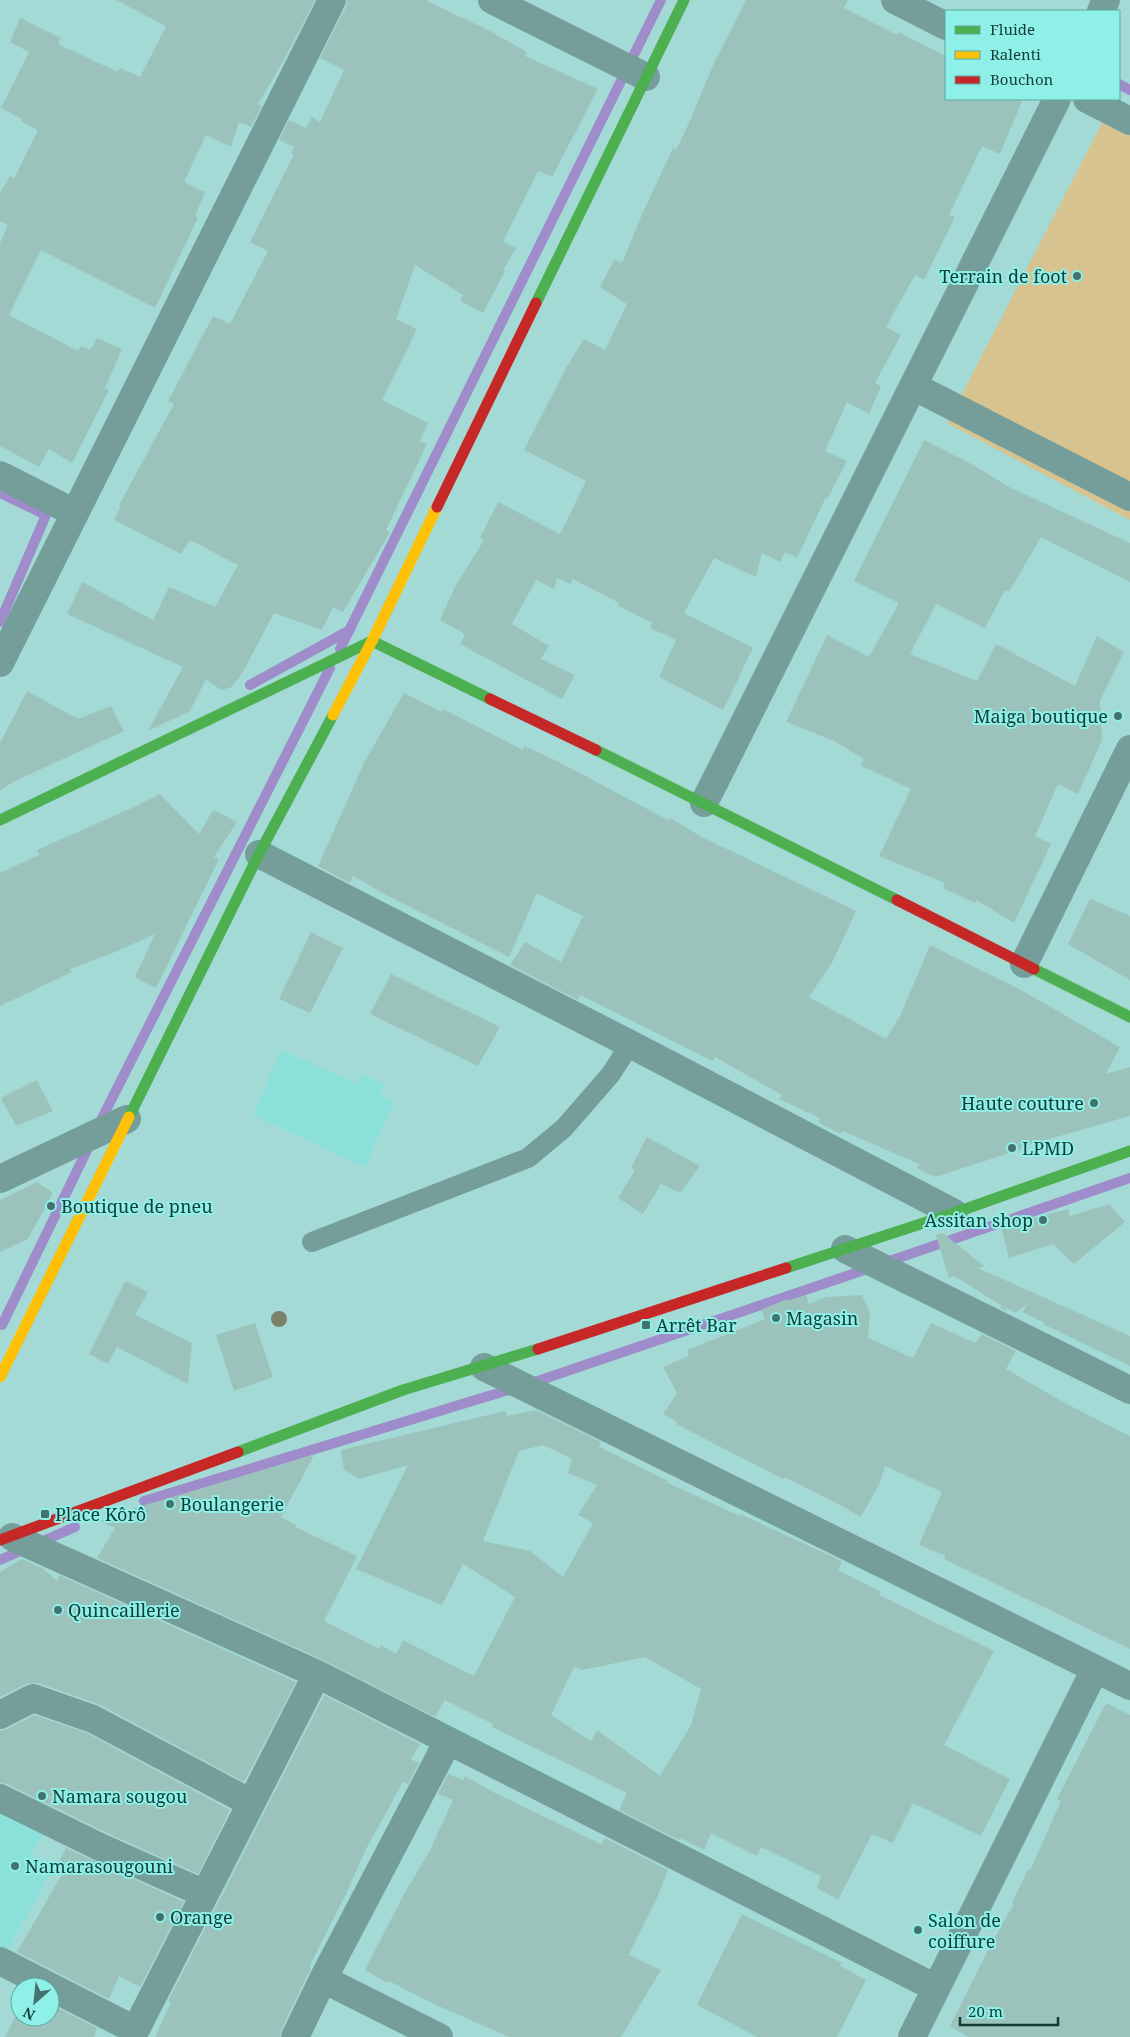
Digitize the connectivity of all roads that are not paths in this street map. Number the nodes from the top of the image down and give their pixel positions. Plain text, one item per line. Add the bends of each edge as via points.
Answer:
1 (332, 0) edge
2 (492, 0) edge
3 (684, 0) edge
4 (895, 0) edge
5 (945, 25) edge
6 (646, 77) junction
7 (1056, 100) edge
8 (1089, 100) edge
9 (1130, 121) edge
10 (913, 386) junction
11 (0, 475) edge
12 (1130, 497) edge
13 (75, 513) junction
14 (372, 641) junction
15 (0, 663) edge
16 (1130, 748) edge
17 (704, 803) junction
18 (0, 820) edge
19 (259, 854) junction
20 (1024, 964) junction
21 (1130, 1017) edge
22 (630, 1044) junction
23 (127, 1119) junction
24 (1130, 1150) edge
25 (0, 1179) edge
26 (954, 1213) junction
27 (312, 1242) dead end
28 (844, 1249) junction
29 (8, 1344) edge
30 (484, 1366) junction
31 (0, 1378) edge
32 (1130, 1390) edge
33 (6, 1539) edge
34 (1095, 1669) junction
35 (317, 1674) junction
36 (1130, 1686) edge
37 (0, 1715) edge
38 (448, 1741) junction
39 (0, 1798) edge
40 (251, 1803) junction
41 (205, 1894) junction
42 (0, 1961) edge
43 (323, 1979) junction
44 (936, 1988) junction
45 (134, 2034) edge
46 (295, 2037) edge
47 (439, 2037) edge
48 (912, 2037) edge

1 - 13 street
2 - 6 street
3 - 6 street
4 - 5 street
6 - 14 street
7 - 10 street
8 - 9 street
10 - 12 street
10 - 17 street
11 - 13 street
13 - 15 street
14 - 17 street
14 - 18 street
14 - 19 street
16 - 20 street
17 - 20 street
19 - 22 street
19 - 23 street
20 - 21 street
22 - 26 street
22 - 27 lane via 611,1074 564,1128 528,1158
23 - 25 street
23 - 29 street
24 - 26 street
26 - 28 street
28 - 30 street
28 - 32 street
29 - 31 street
30 - 33 street via 404,1390
30 - 34 street
33 - 35 street
34 - 36 street
34 - 44 street
35 - 38 street
35 - 40 street
37 - 40 street via 33,1698 92,1719
38 - 43 street
38 - 44 street
39 - 41 street
40 - 41 street
41 - 45 street
42 - 45 street
43 - 46 street
43 - 47 street
44 - 48 street

